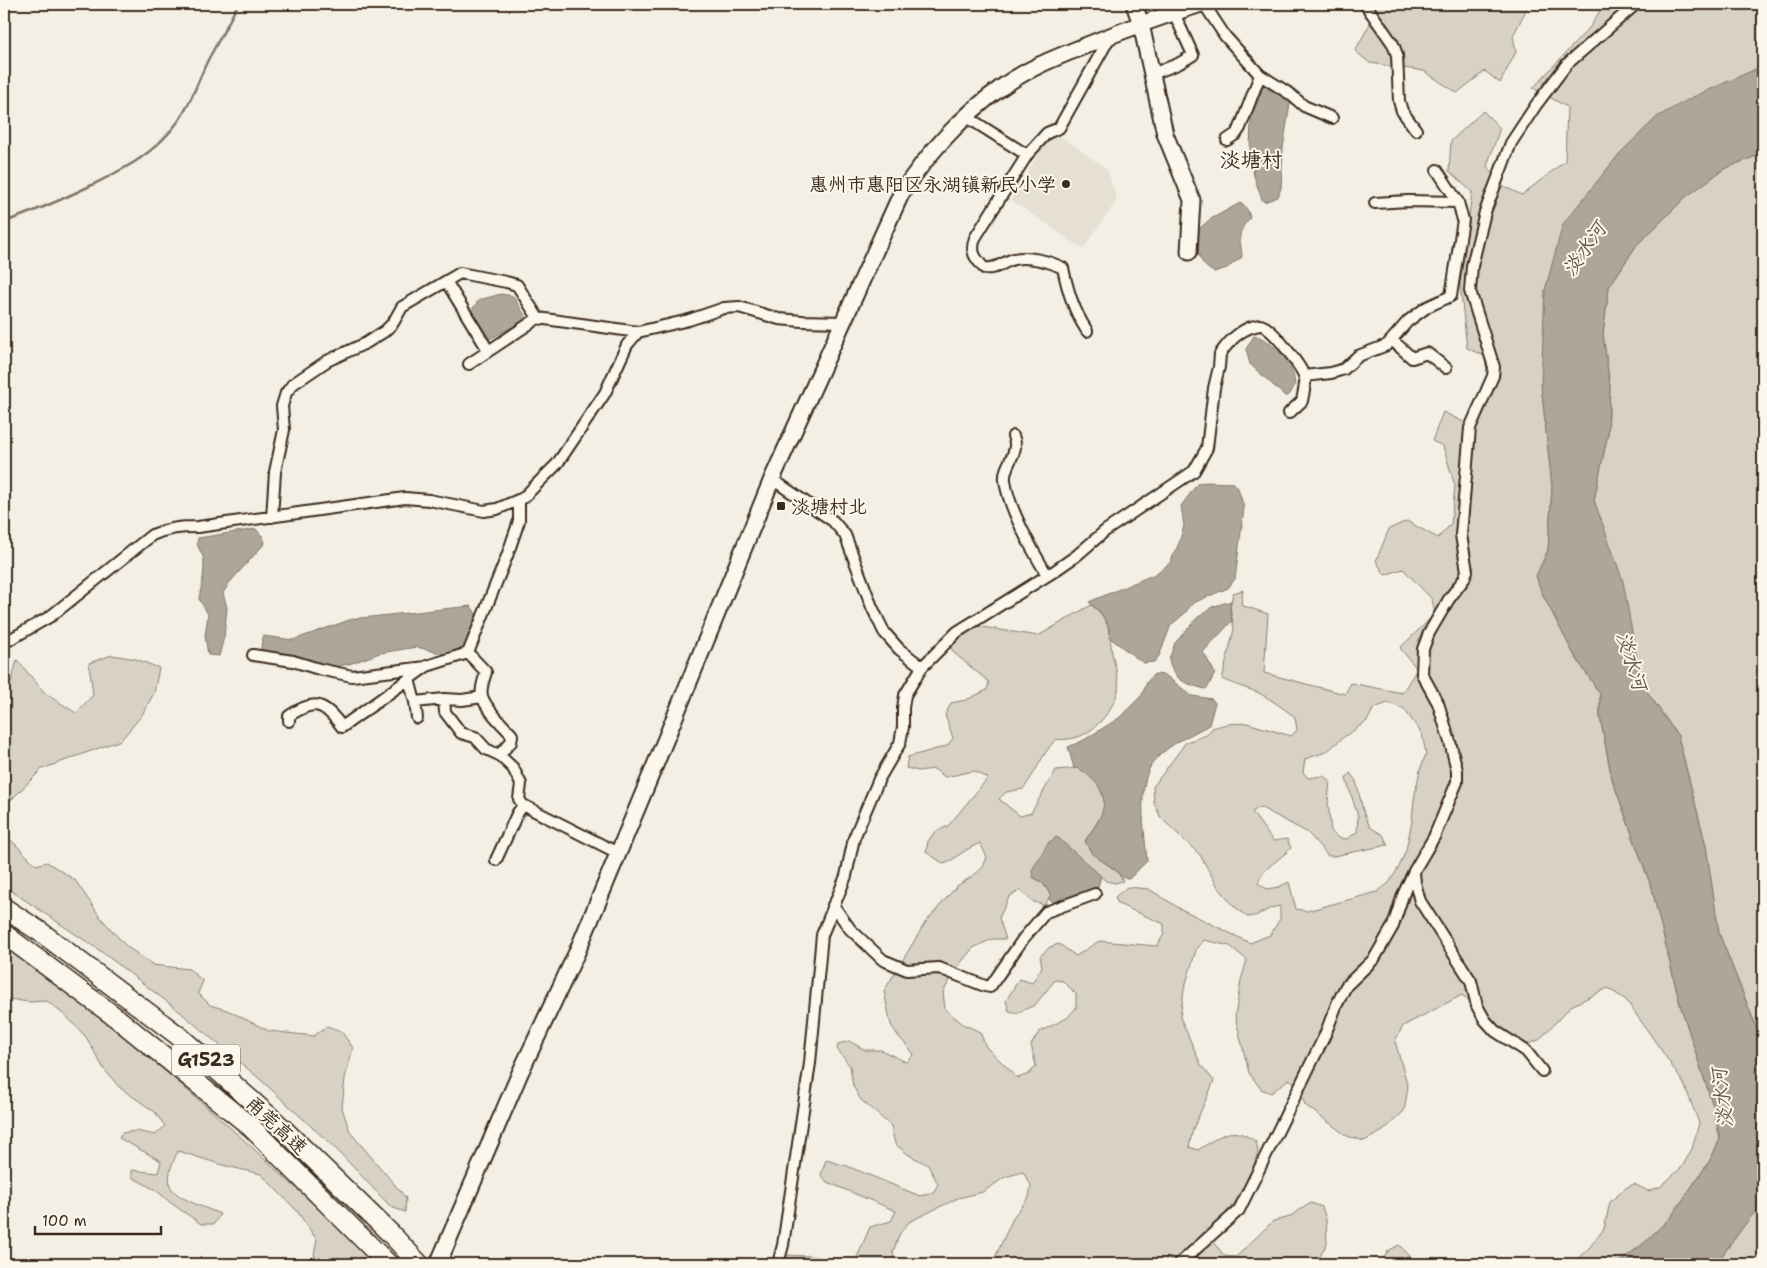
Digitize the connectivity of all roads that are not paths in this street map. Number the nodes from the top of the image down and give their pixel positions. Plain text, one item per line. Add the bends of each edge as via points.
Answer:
1 (1134, 4) edge
2 (1203, 4) edge
3 (1366, 4) edge
4 (1636, 4) edge
5 (1174, 13) junction
6 (1140, 24) junction
7 (1111, 35) junction
8 (1152, 74) junction
9 (1260, 75) junction
10 (967, 117) junction
11 (1332, 118) dead end
12 (1416, 130) dead end
13 (1227, 140) dead end
14 (1028, 155) junction
15 (1437, 170) dead end
16 (1458, 202) junction
17 (1375, 203) dead end
18 (1189, 252) dead end
19 (446, 281) junction
20 (538, 318) junction
21 (843, 322) junction
22 (1087, 331) dead end
23 (638, 332) junction
24 (1392, 340) junction
25 (488, 350) junction
26 (469, 364) dead end
27 (1446, 368) dead end
28 (1304, 376) junction
29 (1289, 413) dead end
30 (1013, 436) dead end
31 (772, 479) junction
32 (519, 500) junction
33 (272, 516) junction
34 (1047, 576) junction
35 (4, 643) edge
36 (468, 653) junction
37 (253, 655) dead end
38 (427, 666) junction
39 (922, 667) junction
40 (409, 679) junction
41 (482, 697) junction
42 (444, 699) junction
43 (415, 702) junction
44 (417, 718) dead end
45 (289, 721) dead end
46 (500, 755) junction
47 (523, 805) junction
48 (618, 853) junction
49 (496, 860) dead end
50 (1414, 870) junction
51 (1095, 894) dead end
52 (833, 904) junction
53 (4, 908) edge
54 (4, 934) edge
55 (1542, 1071) dead end
56 (382, 1258) edge
57 (419, 1264) edge
58 (438, 1264) edge
59 (778, 1264) edge
60 (1179, 1264) edge

1 - 6 main road
2 - 5 main road
2 - 9 street via 1225,36
3 - 12 street via 1394,44 1399,101
4 - 50 street via 1567,64 1536,105 1511,143 1485,212 1472,266 1470,291 1494,367 1470,428 1461,535 1467,572 1429,633 1423,649 1422,674 1438,702 1457,770 1457,782 1434,837
5 - 6 main road
5 - 8 street via 1193,55
6 - 7 main road
6 - 8 main road
7 - 10 main road via 1023,74 992,94
7 - 14 street via 1059,128 1047,133
8 - 18 main road via 1165,134 1192,200
9 - 11 street via 1304,106
9 - 13 street via 1240,128
10 - 14 street
10 - 21 main road via 930,155 901,194
14 - 22 street via 975,238 972,246 976,259 984,268 991,269 1013,259 1027,258 1063,268 1069,294
15 - 16 street
16 - 17 street
16 - 24 street via 1463,220 1451,296 1426,307
19 - 20 street via 460,273 517,285
19 - 25 street
19 - 33 street via 402,307 385,331 328,361 293,384 286,393 282,406 284,430 275,472
20 - 23 street
20 - 25 street
21 - 23 street via 779,319 739,307 724,308
21 - 31 main road
23 - 32 street via 627,345 605,392 557,464
24 - 27 street via 1412,358 1427,353
24 - 28 street via 1381,348 1358,356 1344,369
25 - 26 street
28 - 29 street via 1302,401
28 - 34 street via 1281,343 1264,326 1235,336 1220,354 1207,448 1194,471 1105,531
30 - 34 street via 1016,442 1005,477 1007,490
31 - 39 street via 833,521 845,535 884,632
31 - 48 main road
32 - 33 street via 484,511 404,498
32 - 36 street via 519,522
33 - 35 street via 164,530 152,535 51,616
34 - 39 street via 956,632
36 - 38 street
36 - 41 street via 486,672
37 - 38 street via 352,676
38 - 40 street
39 - 52 street via 905,695 900,743 879,779 854,838 846,876
40 - 43 street
40 - 45 street via 342,726 330,710 315,705 297,710 289,716
41 - 42 street
41 - 46 street via 512,734 511,742
42 - 43 street
42 - 46 street via 445,712 462,732
43 - 44 street
46 - 47 street via 518,776 521,784 519,799
47 - 48 street
47 - 49 street
48 - 58 main road
50 - 55 street via 1420,901 1471,981 1477,1006 1495,1031 1526,1051
50 - 60 street via 1393,926 1374,959 1346,986 1239,1210
51 - 52 street via 1046,912 1023,938 990,987 939,968 907,970 883,960 850,929
52 - 59 street via 822,935 810,1063
53 - 57 highway, 甬莞高速 / G1523 via 180,1037 280,1126
54 - 56 highway, 甬莞高速 / G1523 via 118,1019 251,1126

